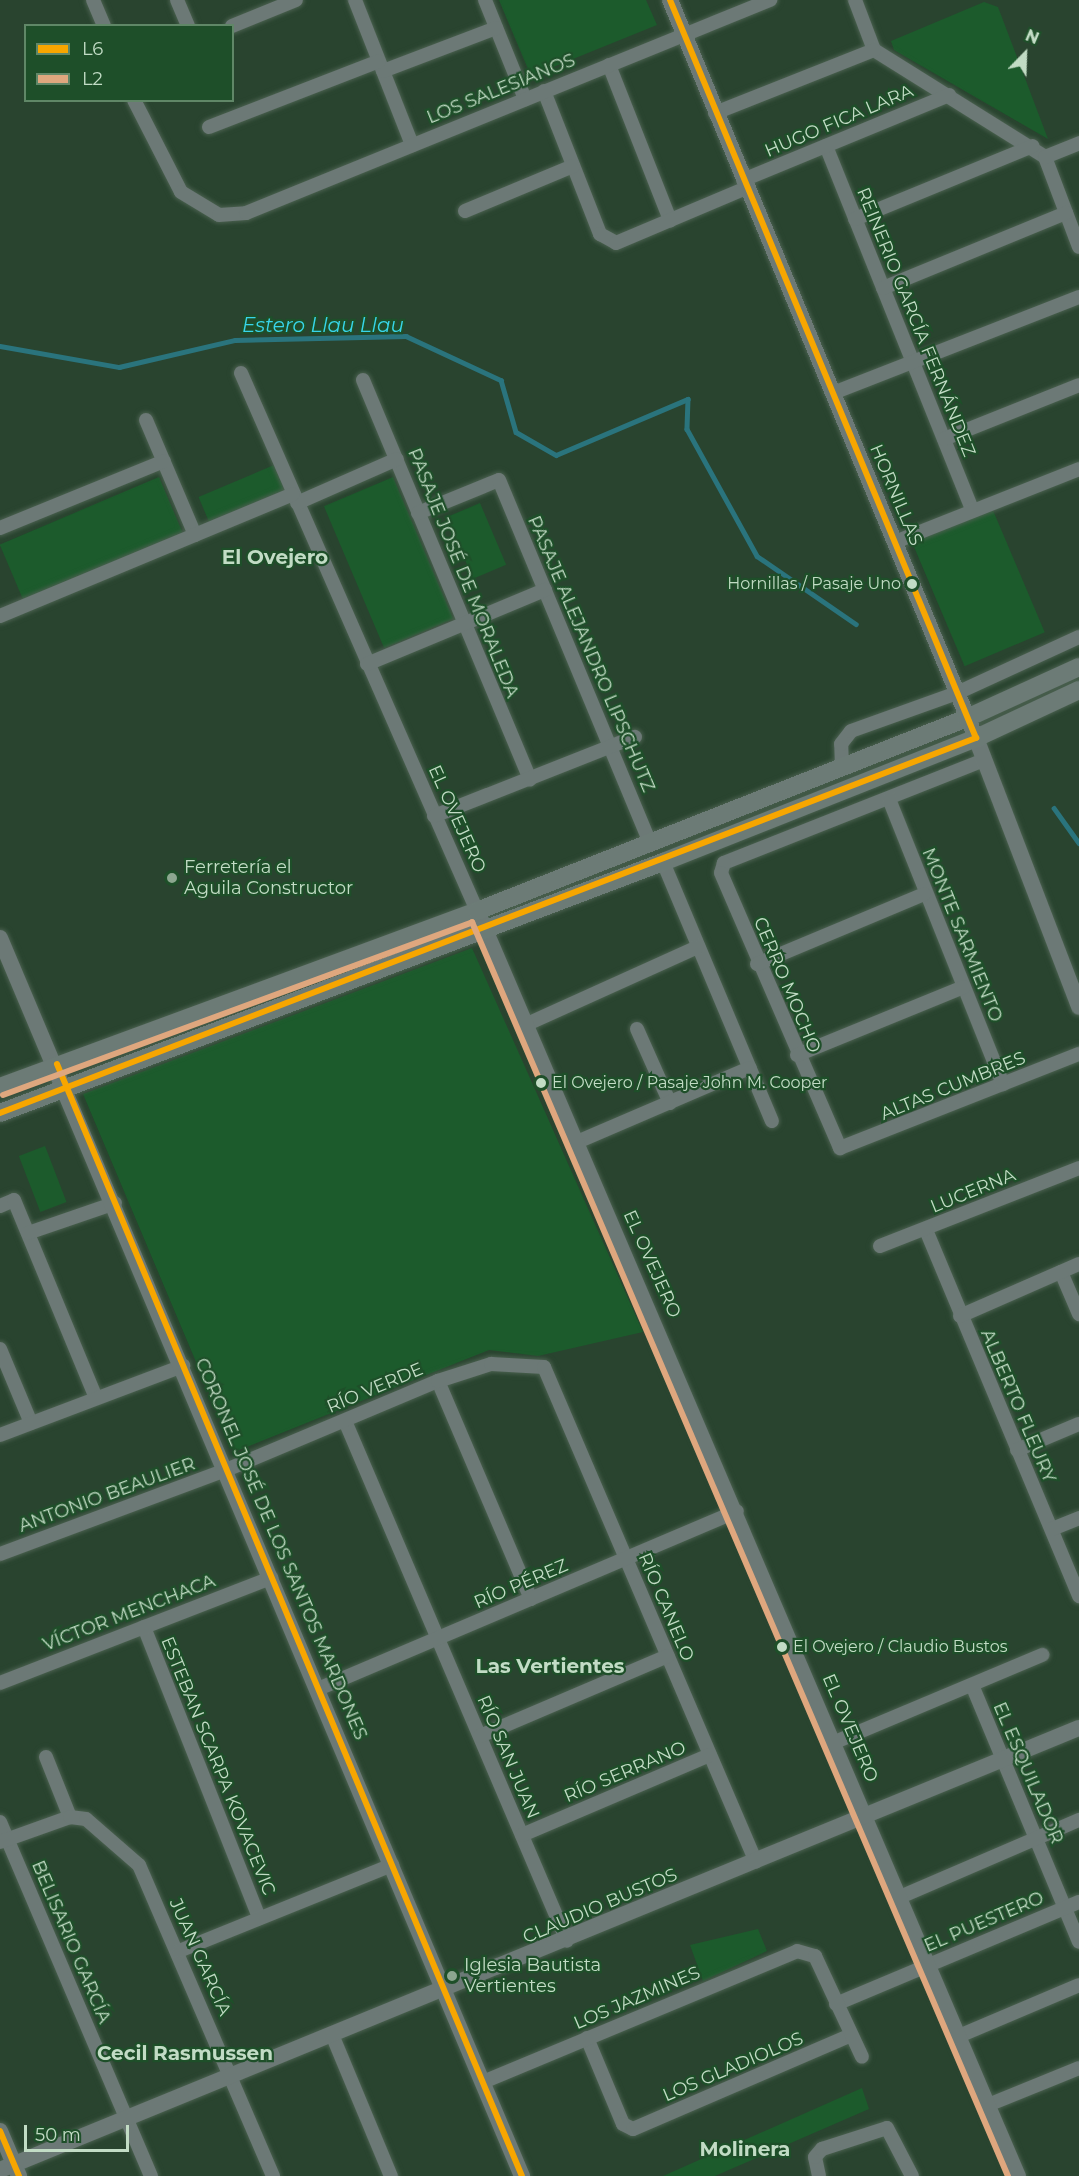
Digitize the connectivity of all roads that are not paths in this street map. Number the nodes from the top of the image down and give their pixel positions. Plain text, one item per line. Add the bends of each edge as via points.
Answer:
1 (93, 0) edge
2 (177, 0) edge
3 (296, 0) edge
4 (485, 0) edge
5 (670, 0) edge
6 (771, 0) edge
7 (855, 0) edge
8 (360, 2) edge
9 (263, 6) edge
10 (103, 24) edge
11 (187, 24) edge
12 (234, 25) edge
13 (496, 28) junction
14 (684, 35) junction
15 (874, 50) junction
16 (609, 65) junction
17 (381, 66) junction
18 (544, 92) junction
19 (949, 95) junction
20 (525, 99) junction
21 (135, 102) edge
22 (715, 113) junction
23 (209, 127) dead end
24 (1079, 143) edge
25 (412, 145) junction
26 (826, 146) junction
27 (1033, 146) junction
28 (1045, 158) junction
29 (573, 166) junction
30 (745, 184) junction
31 (465, 211) dead end
32 (1066, 213) junction
33 (855, 219) junction
34 (670, 220) junction
35 (1079, 247) edge
36 (883, 288) junction
37 (1079, 297) edge
38 (913, 362) junction
39 (242, 373) dead end
40 (363, 380) dead end
41 (1079, 385) edge
42 (833, 393) junction
43 (146, 420) dead end
44 (944, 439) junction
45 (397, 459) junction
46 (164, 461) junction
47 (1079, 469) edge
48 (295, 499) junction
49 (973, 511) junction
50 (418, 513) junction
51 (0, 528) edge
52 (195, 535) junction
53 (895, 542) junction
54 (545, 590) junction
55 (0, 616) edge
56 (463, 624) junction
57 (1079, 637) edge
58 (367, 663) junction
59 (1079, 667) edge
60 (1079, 690) edge
61 (957, 693) junction
62 (967, 718) junction
63 (635, 737) dead end
64 (976, 738) junction
65 (609, 746) junction
66 (984, 760) junction
67 (842, 767) junction
68 (530, 779) junction
69 (889, 800) junction
70 (434, 816) junction
71 (650, 843) junction
72 (663, 862) junction
73 (924, 894) junction
74 (477, 911) junction
75 (485, 931) junction
76 (0, 938) edge
77 (698, 947) junction
78 (758, 964) junction
79 (964, 987) junction
80 (1079, 1008) edge
81 (525, 1025) junction
82 (637, 1029) dead end
83 (1079, 1054) edge
84 (796, 1055) junction
85 (57, 1064) junction
86 (750, 1068) junction
87 (1003, 1084) junction
88 (0, 1087) edge
89 (66, 1087) junction
90 (670, 1103) junction
91 (0, 1113) edge
92 (772, 1121) dead end
93 (577, 1142) junction
94 (840, 1148) joint
95 (1079, 1168) edge
96 (115, 1203) junction
97 (0, 1206) edge
98 (926, 1230) junction
99 (27, 1233) junction
100 (880, 1246) dead end
101 (1079, 1264) edge
102 (1061, 1272) junction
103 (1079, 1314) edge
104 (960, 1316) junction
105 (0, 1349) edge
106 (183, 1366) junction
107 (544, 1367) joint
108 (438, 1381) junction
109 (96, 1398) junction
110 (345, 1421) junction
111 (31, 1423) junction
112 (1079, 1424) edge
113 (0, 1434) edge
114 (1017, 1450) junction
115 (226, 1470) junction
116 (737, 1511) junction
117 (1079, 1518) edge
118 (1052, 1529) junction
119 (0, 1554) edge
120 (626, 1559) junction
121 (272, 1578) junction
122 (1079, 1596) edge
123 (531, 1599) junction
124 (144, 1627) junction
125 (438, 1638) junction
126 (1042, 1655) dead end
127 (668, 1656) junction
128 (0, 1683) edge
129 (972, 1685) junction
130 (318, 1689) junction
131 (1079, 1728) edge
132 (480, 1736) junction
133 (835, 1742) junction
134 (710, 1755) junction
135 (46, 1757) dead end
136 (1003, 1760) junction
137 (866, 1815) junction
138 (70, 1817) junction
139 (1079, 1821) edge
140 (0, 1822) edge
141 (522, 1835) junction
142 (1036, 1838) junction
143 (4, 1841) edge
144 (756, 1862) junction
145 (392, 1864) junction
146 (900, 1897) junction
147 (1079, 1902) edge
148 (1065, 1908) junction
149 (259, 1918) junction
150 (567, 1941) junction
151 (1079, 1942) edge
152 (179, 1951) junction
153 (929, 1965) junction
154 (1079, 1985) edge
155 (445, 1991) junction
156 (836, 2004) junction
157 (851, 2036) junction
158 (960, 2036) junction
159 (333, 2037) junction
160 (587, 2038) junction
161 (862, 2057) dead end
162 (1079, 2068) edge
163 (232, 2077) junction
164 (483, 2082) junction
165 (988, 2105) junction
166 (127, 2119) junction
167 (0, 2131) edge
168 (11, 2170) edge
169 (151, 2176) edge
170 (273, 2176) edge
171 (391, 2176) edge
172 (522, 2176) edge
173 (819, 2176) edge
174 (912, 2176) edge
175 (1018, 2176) edge

1 - 10 street
2 - 11 street
3 - 9 street
4 - 13 street
5 - 14 street, HORNILLAS
6 - 14 street, LOS SALESIANOS
7 - 15 street
8 - 17 street
9 - 12 street
13 - 17 street
13 - 20 street
14 - 16 street, LOS SALESIANOS
14 - 22 street, HORNILLAS
15 - 19 street
15 - 22 street
16 - 18 street, LOS SALESIANOS
16 - 34 street
17 - 23 street
17 - 25 street
18 - 20 street, LOS SALESIANOS
18 - 29 street
19 - 26 street, HUGO FICA LARA
19 - 27 street
20 - 25 street, LOS SALESIANOS
21 - 25 street, LOS SALESIANOS via 182,192 219,215 246,213
22 - 30 street, HORNILLAS
24 - 28 street
26 - 30 street, HUGO FICA LARA
26 - 33 street, REINERIO GARCÍA FERNÁNDEZ
27 - 28 street
27 - 33 street
28 - 32 street
29 - 31 street
29 - 34 street, HUGO FICA LARA via 600,234 616,243
30 - 34 street, HUGO FICA LARA
30 - 42 street, HORNILLAS
32 - 35 street
32 - 36 street
33 - 36 street, REINERIO GARCÍA FERNÁNDEZ
36 - 38 street, REINERIO GARCÍA FERNÁNDEZ
37 - 38 street
38 - 42 street
38 - 44 street, REINERIO GARCÍA FERNÁNDEZ
39 - 48 street, EL OVEJERO
40 - 45 street, PASAJE JOSÉ DE MORALEDA
41 - 44 street
42 - 53 street, HORNILLAS
43 - 46 street
44 - 49 street, REINERIO GARCÍA FERNÁNDEZ
45 - 48 street
45 - 50 street, PASAJE JOSÉ DE MORALEDA
46 - 51 street
46 - 52 street
47 - 49 street
48 - 52 street
48 - 58 street, EL OVEJERO
49 - 53 street
50 - 54 street, PASAJE ALEJANDRO LIPSCHUTZ via 499,480
50 - 56 street, PASAJE JOSÉ DE MORALEDA
52 - 55 street
53 - 61 street, HORNILLAS
54 - 56 street
54 - 65 street, PASAJE ALEJANDRO LIPSCHUTZ
56 - 58 street
56 - 68 street, PASAJE JOSÉ DE MORALEDA
57 - 61 street
58 - 70 street, EL OVEJERO
59 - 62 main road
60 - 64 main road
61 - 62 street, HORNILLAS
61 - 67 street via 851,731 841,744
62 - 64 street, HORNILLAS
62 - 67 main road
63 - 65 street
64 - 66 street, HORNILLAS
64 - 72 main road
65 - 68 street
65 - 71 street, PASAJE ALEJANDRO LIPSCHUTZ
66 - 69 street
66 - 80 street, HORNILLAS
67 - 71 main road
68 - 70 street
69 - 73 street, MONTE SARMIENTO
69 - 78 street, CERRO MOCHO via 722,866
70 - 74 street, EL OVEJERO
71 - 74 main road
72 - 75 main road
72 - 77 street
73 - 78 street
73 - 79 street, MONTE SARMIENTO
74 - 75 street, EL OVEJERO
74 - 85 main road
75 - 81 street, EL OVEJERO
75 - 89 main road
76 - 85 street, CORONEL JOSÉ DE LOS SANTOS MARDONES
77 - 81 street
77 - 86 street
78 - 84 street, CERRO MOCHO
79 - 84 street
79 - 87 street, MONTE SARMIENTO
81 - 93 street, EL OVEJERO
82 - 90 street
83 - 87 street, ALTAS CUMBRES
84 - 94 street, CERRO MOCHO
85 - 88 main road
85 - 89 street, CORONEL JOSÉ DE LOS SANTOS MARDONES
86 - 90 street
86 - 92 street
87 - 94 street, ALTAS CUMBRES
89 - 91 main road
89 - 96 street, CORONEL JOSÉ DE LOS SANTOS MARDONES
90 - 93 street
93 - 116 street, EL OVEJERO
95 - 98 street, LUCERNA
96 - 99 street
96 - 106 street, CORONEL JOSÉ DE LOS SANTOS MARDONES
97 - 99 street via 14,1200
98 - 100 street, LUCERNA
98 - 104 street, ALBERTO FLEURY
99 - 109 street
101 - 102 street
102 - 103 street
102 - 104 street
104 - 114 street, ALBERTO FLEURY
105 - 111 street
106 - 109 street
106 - 115 street, CORONEL JOSÉ DE LOS SANTOS MARDONES
107 - 108 street, RÍO VERDE via 491,1364
107 - 120 street, RÍO CANELO
108 - 110 street, RÍO VERDE
108 - 123 street
109 - 111 street
110 - 115 street, RÍO VERDE
110 - 125 street, RÍO SAN JUAN
111 - 113 street
112 - 114 street
114 - 118 street, ALBERTO FLEURY
115 - 119 street, ANTONIO BEAULIER
115 - 121 street, CORONEL JOSÉ DE LOS SANTOS MARDONES
116 - 120 street, RÍO PÉREZ
116 - 133 street, EL OVEJERO
117 - 118 street
118 - 122 street, ALBERTO FLEURY
120 - 123 street, RÍO PÉREZ
120 - 127 street, RÍO CANELO
121 - 124 street, VÍCTOR MENCHACA
121 - 130 street, CORONEL JOSÉ DE LOS SANTOS MARDONES
123 - 125 street, RÍO PÉREZ
124 - 128 street, VÍCTOR MENCHACA
124 - 149 street, ESTEBAN SCARPA KOVACEVIC
125 - 130 street, RÍO PÉREZ
125 - 132 street, RÍO SAN JUAN
126 - 129 street
127 - 132 street
127 - 134 street, RÍO CANELO
129 - 133 street
129 - 136 street, EL ESQUILADOR
130 - 145 street, CORONEL JOSÉ DE LOS SANTOS MARDONES
131 - 136 street, CLAUDIO BUSTOS
132 - 141 street, RÍO SAN JUAN
133 - 137 street, EL OVEJERO
134 - 141 street, RÍO SERRANO
134 - 144 street, RÍO CANELO
135 - 138 street
136 - 137 street, CLAUDIO BUSTOS
136 - 142 street, EL ESQUILADOR
137 - 144 street, CLAUDIO BUSTOS
137 - 146 street, EL OVEJERO
138 - 143 street
138 - 152 street, JUAN GARCÍA via 103,1830 139,1865
139 - 142 street
140 - 143 street, BELISARIO GARCÍA
141 - 150 street, RÍO SAN JUAN
142 - 146 street
142 - 148 street, EL ESQUILADOR
143 - 166 street, BELISARIO GARCÍA
144 - 150 street, CLAUDIO BUSTOS
145 - 149 street
145 - 155 street, CORONEL JOSÉ DE LOS SANTOS MARDONES
146 - 153 street, EL OVEJERO
147 - 148 street, EL PUESTERO
148 - 151 street, EL ESQUILADOR
148 - 153 street, EL PUESTERO
149 - 152 street
150 - 155 street, CLAUDIO BUSTOS
152 - 163 street, JUAN GARCÍA
153 - 156 street, EL PUESTERO
153 - 158 street, EL OVEJERO
154 - 158 street
155 - 159 street, CLAUDIO BUSTOS
155 - 164 street, CORONEL JOSÉ DE LOS SANTOS MARDONES
156 - 157 street
156 - 160 street, LOS JAZMINES via 815,1956 807,1951
157 - 160 street, LOS GLADIOLOS via 628,2129
157 - 161 street
158 - 165 street, EL OVEJERO
159 - 163 street, CLAUDIO BUSTOS
159 - 171 street
160 - 164 street, LOS JAZMINES
162 - 165 street
163 - 166 street, CLAUDIO BUSTOS
163 - 170 street, JUAN GARCÍA
164 - 172 street, CORONEL JOSÉ DE LOS SANTOS MARDONES
165 - 175 street, EL OVEJERO
166 - 168 street, CLAUDIO BUSTOS
166 - 169 street, BELISARIO GARCÍA
167 - 168 street
173 - 174 street via 815,2157 822,2149 886,2128

